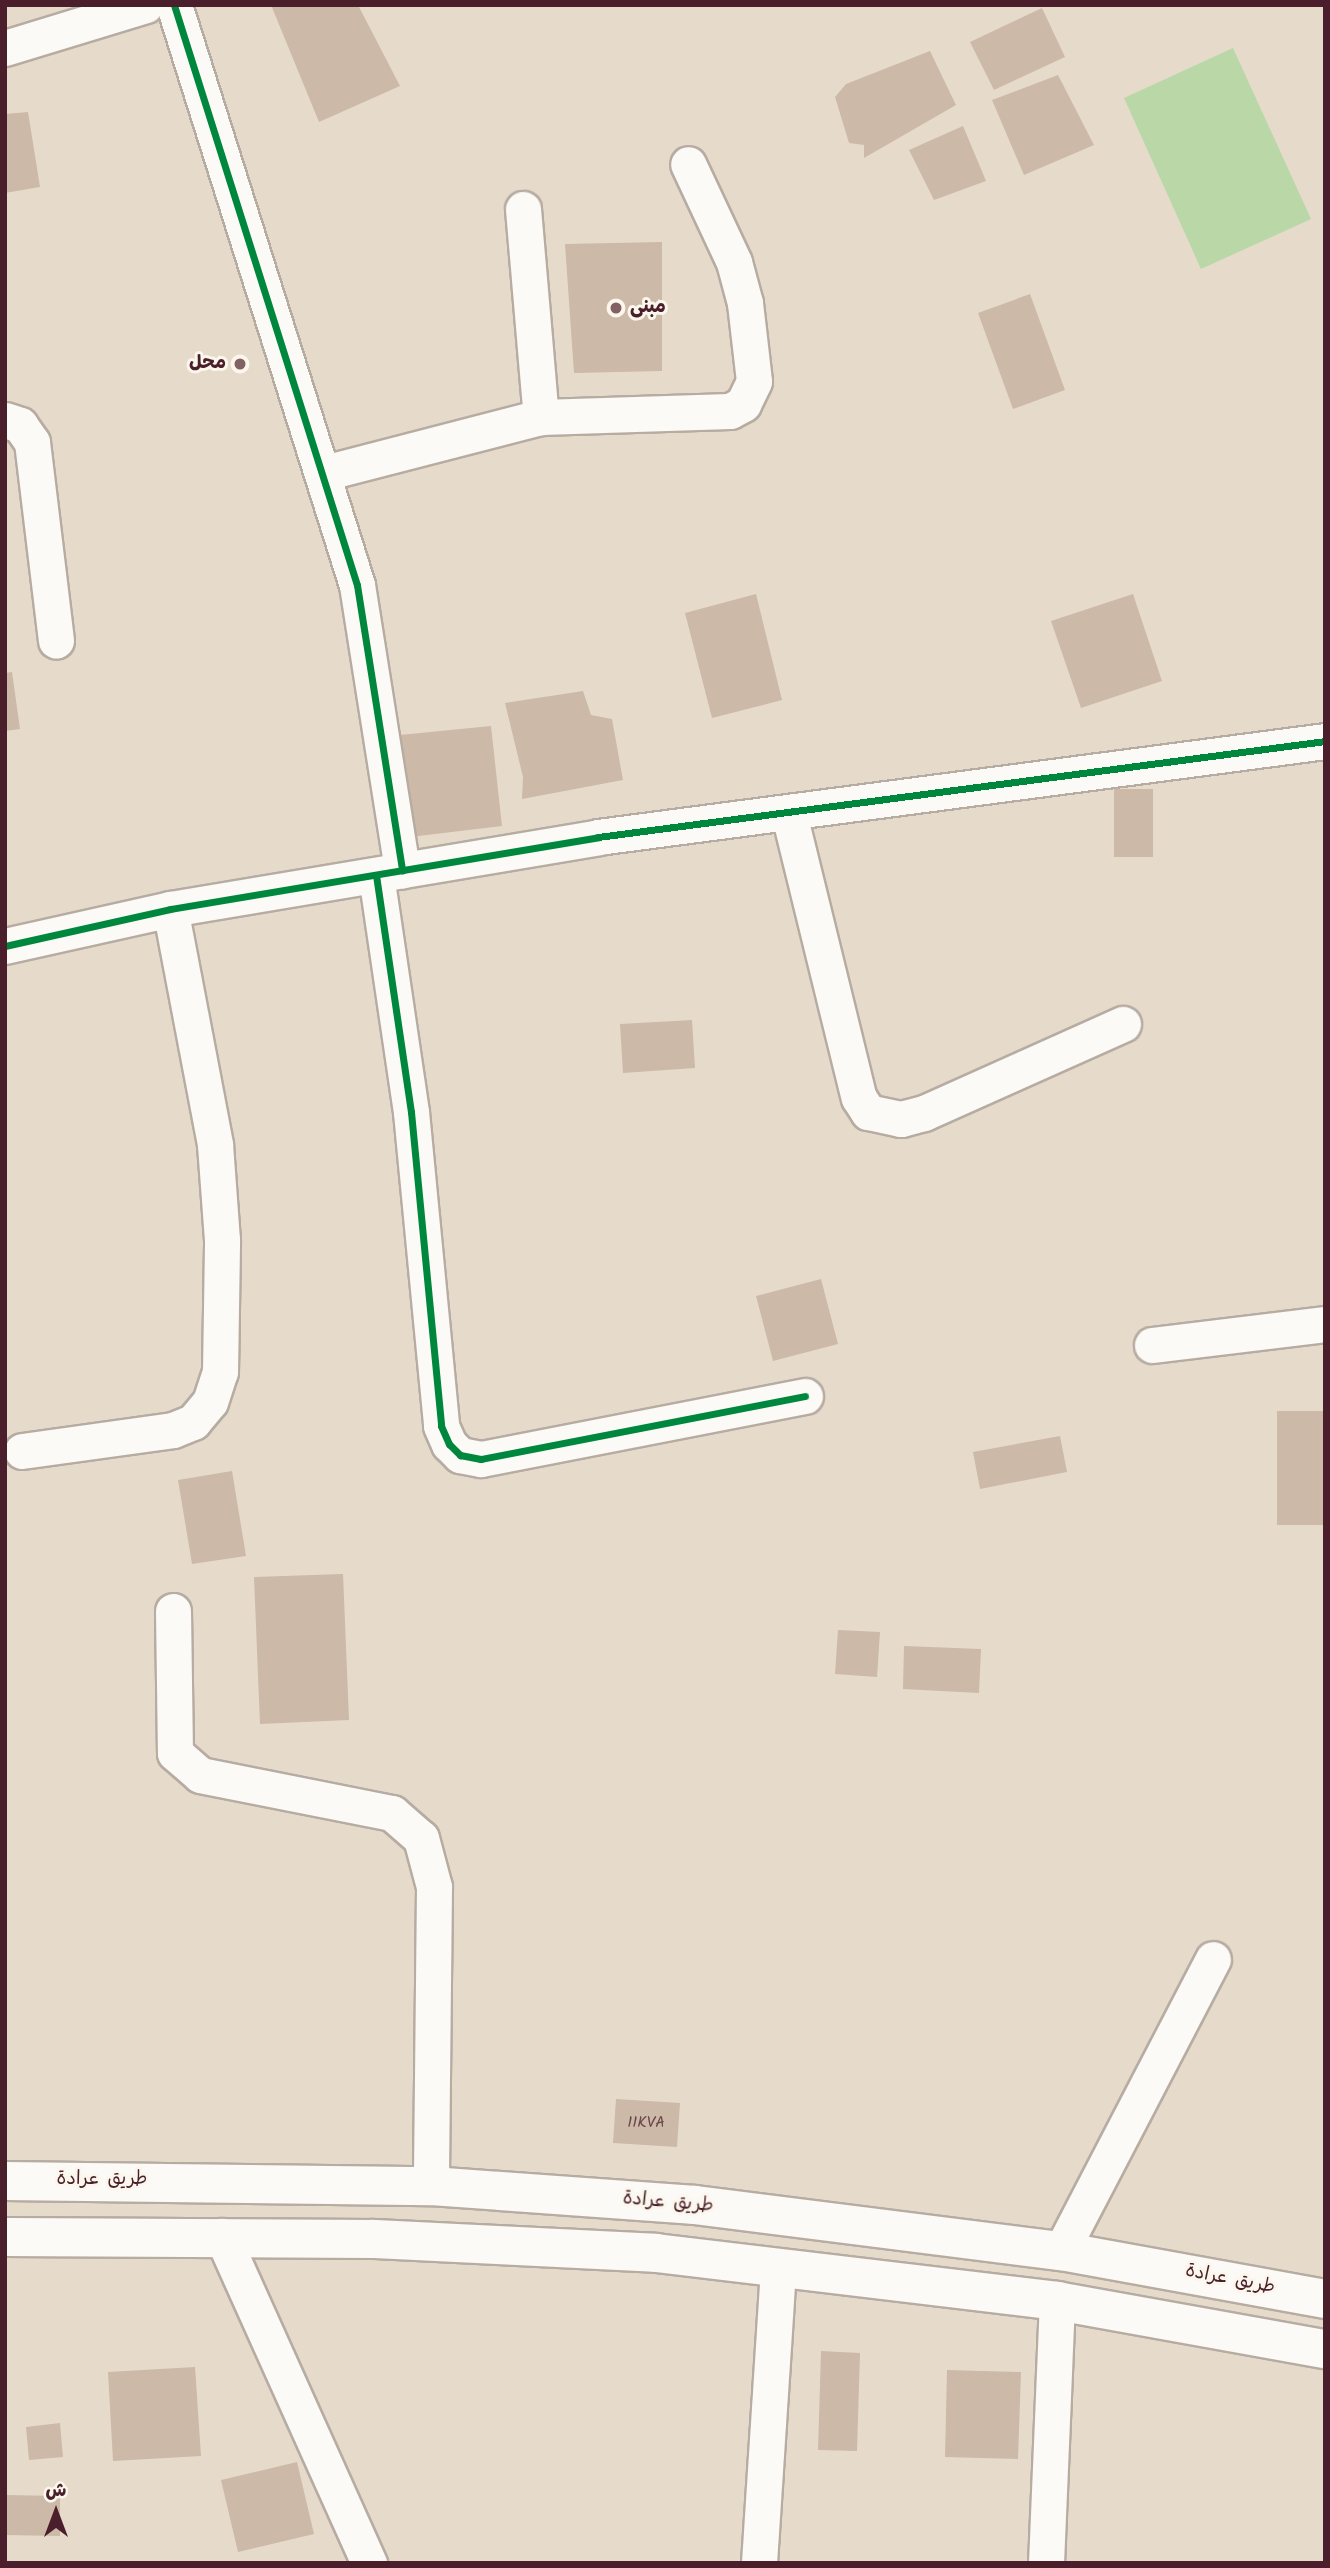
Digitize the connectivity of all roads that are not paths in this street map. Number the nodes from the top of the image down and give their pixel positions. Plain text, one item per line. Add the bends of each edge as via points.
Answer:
1 (146, 5) edge
2 (174, 5) edge
3 (5, 48) edge
4 (688, 164) dead end
5 (523, 209) dead end
6 (541, 417) junction
7 (5, 420) edge
8 (324, 473) junction
9 (56, 641) dead end
10 (1325, 741) edge
11 (789, 814) junction
12 (389, 872) junction
13 (170, 909) junction
14 (5, 947) edge
15 (1123, 1024) dead end
16 (1325, 1324) edge
17 (1152, 1345) dead end
18 (805, 1395) dead end
19 (22, 1451) dead end
20 (173, 1611) dead end
21 (1213, 1958) dead end
22 (5, 2181) edge
23 (431, 2186) junction
24 (222, 2236) junction
25 (5, 2237) edge
26 (1061, 2251) junction
27 (778, 2267) junction
28 (1325, 2299) edge
29 (1057, 2301) junction
30 (1325, 2349) edge
31 (369, 2563) edge
32 (760, 2563) edge
33 (1046, 2563) edge

1 - 3 street
2 - 8 street
4 - 6 street via 734,262 753,358 750,395 730,411
5 - 6 street
6 - 8 street
7 - 9 street via 20,425 32,442
8 - 12 street via 357,585
10 - 11 street
11 - 12 street
11 - 15 street via 859,1098 868,1112 901,1119 924,1113
12 - 13 street
12 - 18 street via 441,1426 449,1444 460,1455 481,1459
13 - 14 street
13 - 19 street via 215,1144 220,1372 210,1402 193,1422 173,1430
16 - 17 street
20 - 23 street via 175,1753 200,1775 391,1813 421,1838 434,1887
21 - 26 street
22 - 23 main road, طريق عرادة
23 - 26 main road, طريق عرادة via 695,2205
24 - 25 main road
24 - 27 main road via 628,2251
24 - 31 street
26 - 28 main road, طريق عرادة
27 - 29 main road
27 - 32 street
29 - 30 main road
29 - 33 street

